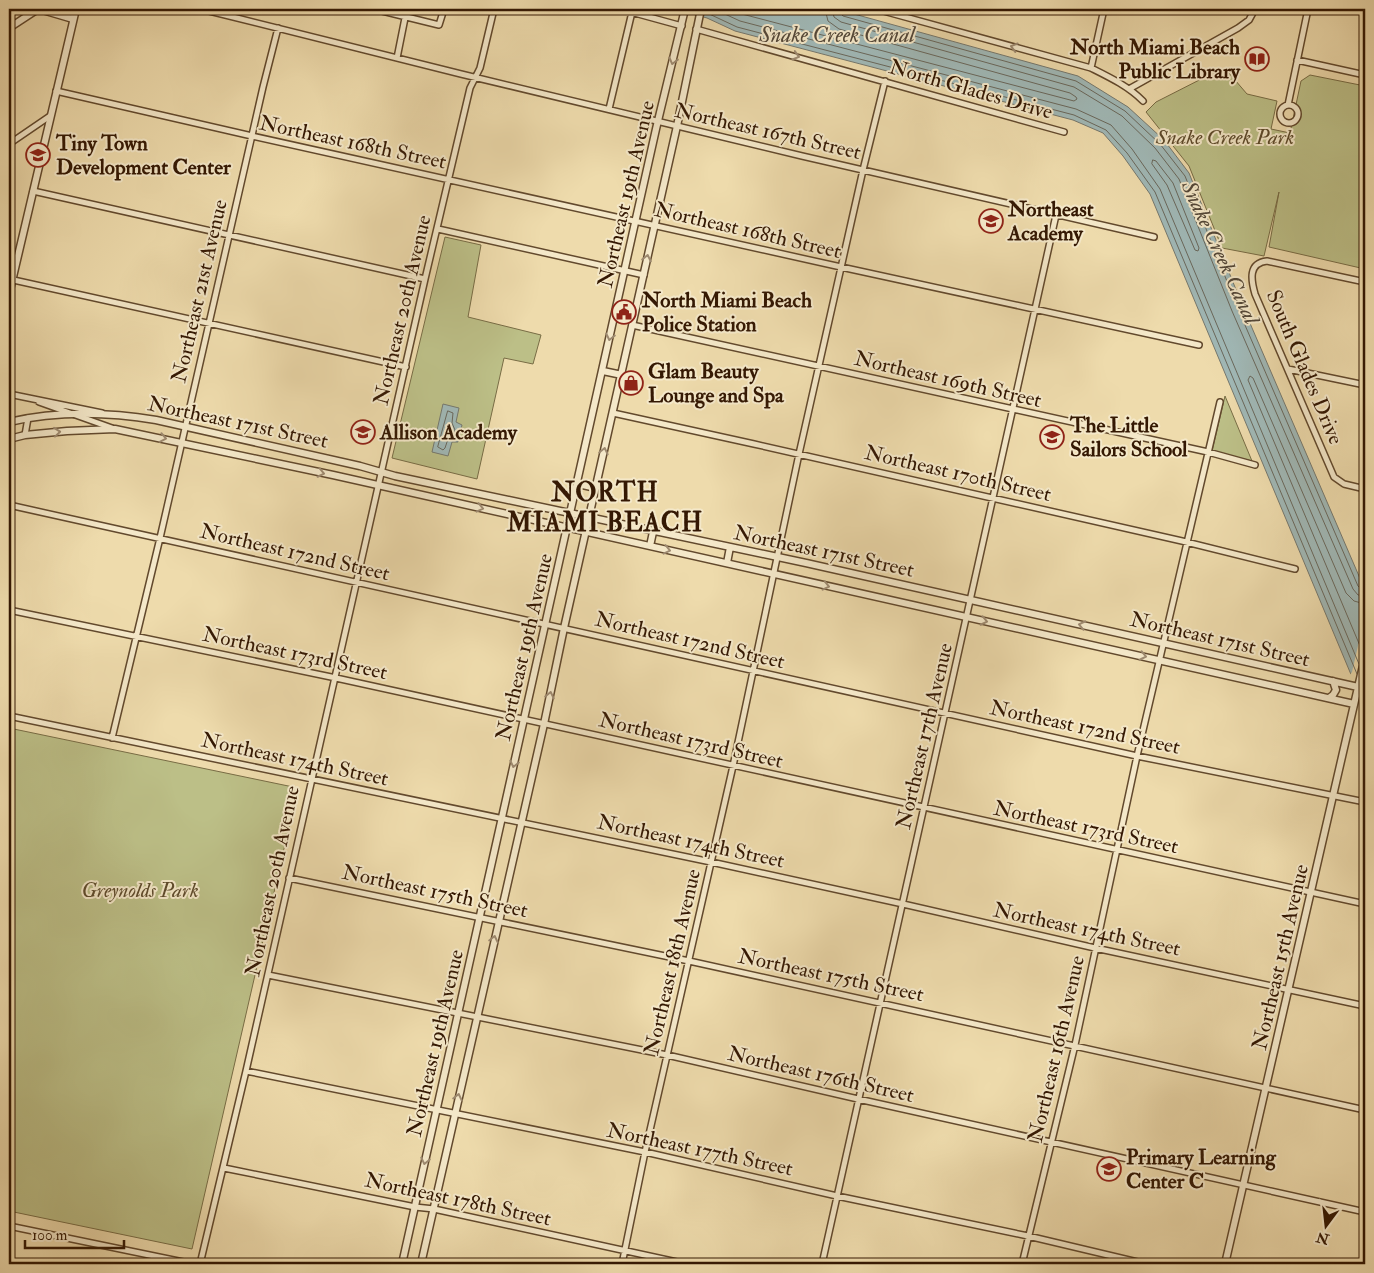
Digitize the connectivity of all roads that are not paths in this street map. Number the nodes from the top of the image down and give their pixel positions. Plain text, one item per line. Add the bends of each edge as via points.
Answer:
1 (38, 9) edge
2 (76, 9) edge
3 (201, 9) edge
4 (374, 9) edge
5 (444, 9) edge
6 (494, 9) edge
7 (620, 9) edge
8 (701, 9) edge
9 (876, 9) edge
10 (1104, 9) edge
11 (1255, 9) edge
12 (1308, 9) edge
13 (685, 11) edge
14 (632, 12) junction
15 (898, 12) edge
16 (405, 18) junction
17 (74, 19) junction
18 (682, 26) junction
19 (9, 28) edge
20 (278, 28) junction
21 (696, 29) junction
22 (397, 58) junction
23 (1297, 60) junction
24 (1091, 68) junction
25 (1365, 75) edge
26 (476, 78) junction
27 (885, 81) junction
28 (1128, 88) junction
29 (56, 91) junction
30 (1143, 100) dead end
31 (1288, 105) dead end
32 (609, 109) junction
33 (50, 116) junction
34 (658, 122) junction
35 (676, 126) junction
36 (1064, 132) dead end
37 (252, 136) junction
38 (9, 144) edge
39 (863, 170) junction
40 (449, 179) junction
41 (33, 191) junction
42 (1056, 215) junction
43 (636, 221) junction
44 (654, 226) junction
45 (438, 230) junction
46 (230, 236) junction
47 (1154, 237) dead end
48 (841, 267) junction
49 (625, 270) junction
50 (644, 275) junction
51 (425, 279) junction
52 (10, 280) edge
53 (1365, 282) edge
54 (9, 294) edge
55 (1035, 310) junction
56 (209, 324) junction
57 (632, 325) junction
58 (1199, 345) dead end
59 (406, 367) junction
60 (819, 367) junction
61 (1288, 369) junction
62 (603, 371) junction
63 (622, 375) junction
64 (1365, 385) edge
65 (9, 394) edge
66 (32, 399) junction
67 (1220, 402) dead end
68 (1013, 411) junction
69 (72, 414) junction
70 (107, 414) junction
71 (613, 414) junction
72 (28, 418) junction
73 (9, 422) edge
74 (184, 426) junction
75 (115, 429) junction
76 (25, 435) junction
77 (9, 439) edge
78 (181, 442) junction
79 (1208, 452) junction
80 (799, 454) junction
81 (1255, 464) dead end
82 (382, 472) junction
83 (578, 484) junction
84 (378, 486) junction
85 (596, 488) junction
86 (1365, 489) edge
87 (993, 498) junction
88 (9, 505) edge
89 (571, 514) junction
90 (589, 518) junction
91 (567, 528) junction
92 (585, 532) junction
93 (653, 532) junction
94 (160, 538) junction
95 (1188, 542) junction
96 (650, 546) junction
97 (730, 547) junction
98 (777, 558) junction
99 (727, 563) junction
100 (1295, 569) dead end
101 (774, 574) junction
102 (357, 582) junction
103 (972, 600) junction
104 (9, 610) edge
105 (968, 617) junction
106 (546, 624) junction
107 (564, 628) junction
108 (136, 635) junction
109 (1164, 643) junction
110 (1365, 657) edge
111 (1160, 659) junction
112 (752, 671) junction
113 (336, 678) junction
114 (1333, 681) junction
115 (1355, 688) junction
116 (1329, 698) junction
117 (1354, 704) junction
118 (946, 714) junction
119 (9, 716) edge
120 (524, 720) junction
121 (544, 724) junction
122 (112, 738) junction
123 (1137, 756) junction
124 (733, 766) junction
125 (311, 780) junction
126 (1333, 795) junction
127 (1365, 802) edge
128 (924, 808) junction
129 (502, 818) junction
130 (521, 821) junction
131 (1117, 851) junction
132 (712, 862) junction
133 (289, 878) junction
134 (1311, 892) junction
135 (903, 904) junction
136 (1365, 904) edge
137 (480, 917) junction
138 (498, 921) junction
139 (1095, 948) junction
140 (689, 961) junction
141 (268, 975) junction
142 (1290, 989) junction
143 (882, 1003) junction
144 (1365, 1006) edge
145 (458, 1013) junction
146 (476, 1017) junction
147 (1075, 1045) junction
148 (667, 1055) junction
149 (246, 1071) junction
150 (1266, 1088) junction
151 (858, 1099) junction
152 (1365, 1110) edge
153 (436, 1111) junction
154 (454, 1114) junction
155 (1052, 1143) junction
156 (645, 1152) junction
157 (224, 1168) junction
158 (1243, 1185) junction
159 (837, 1196) junction
160 (415, 1207) junction
161 (434, 1209) junction
162 (1365, 1212) edge
163 (9, 1226) edge
164 (1028, 1236) junction
165 (625, 1251) junction
166 (193, 1264) edge
167 (200, 1264) edge
168 (402, 1264) edge
169 (421, 1264) edge
170 (622, 1264) edge
171 (686, 1264) edge
172 (822, 1264) edge
173 (1022, 1264) edge
174 (1146, 1264) edge
175 (1225, 1264) edge

1 - 17 street
1 - 19 street
2 - 17 street
3 - 20 street, Northeast 167th Street
4 - 16 street
5 - 16 street via 439,25
6 - 26 street, Northeast 20th Avenue
7 - 14 street
8 - 21 street, Northeast 19th Avenue
9 - 15 street
10 - 24 street
11 - 28 street via 1249,20 1238,28
12 - 23 street
13 - 18 street, Northeast 19th Avenue
14 - 18 street
14 - 32 street
24 -> 15 street
16 - 22 street
17 - 29 street
18 -> 34 street, Northeast 19th Avenue
20 - 22 street, Northeast 167th Street
20 - 37 street, Northeast 21st Avenue
21 -> 27 street, North Glades Drive
21 - 35 street, Northeast 19th Avenue
22 - 26 street, Northeast 167th Street
23 - 25 street
23 - 31 street
24 - 28 street
26 - 32 street, Northeast 167th Street
26 - 40 street, Northeast 20th Avenue via 470,88
27 - 36 street, North Glades Drive
27 - 39 street, Northeast 18th Avenue
28 - 30 street
29 - 33 street
29 - 37 street, Northeast 168th Street
32 - 34 street, Northeast 167th Street
33 - 38 street
33 - 41 street
34 - 35 street, Northeast 167th Street
34 - 43 street, Northeast 19th Avenue
35 - 39 street, Northeast 167th Street
35 - 44 street, Northeast 19th Avenue
37 - 40 street, Northeast 168th Street
37 - 46 street, Northeast 21st Avenue
39 - 42 street, Northeast 167th Street
39 - 48 street, Northeast 18th Avenue
40 - 43 street, Northeast 168th Street
40 - 45 street, Northeast 20th Avenue
41 - 46 street
41 - 52 street
42 - 47 street, Northeast 167th Street
42 - 55 street, Northeast 17th Avenue
43 - 44 street, Northeast 168th Street
43 - 49 street, Northeast 19th Avenue
44 - 48 street, Northeast 168th Street
50 -> 44 street, Northeast 19th Avenue
45 - 49 street
45 - 51 street, Northeast 20th Avenue
46 - 51 street
46 - 56 street, Northeast 21st Avenue
48 - 55 street, Northeast 168th Street
48 - 60 street, Northeast 18th Avenue
49 - 50 street
49 -> 62 street, Northeast 19th Avenue
50 - 57 street, Northeast 19th Avenue
51 - 59 street, Northeast 20th Avenue
52 - 54 street
52 - 56 street
53 - 61 street, South Glades Drive via 1267,261 1256,264 1252,276 1255,294
55 - 58 street, Northeast 168th Street
55 - 68 street, Northeast 17th Avenue
56 - 59 street
56 - 74 street, Northeast 21st Avenue
57 - 60 street, Northeast 169th Street
57 - 63 street, Northeast 19th Avenue
59 - 82 street, Northeast 20th Avenue
60 - 68 street, Northeast 169th Street
60 - 80 street, Northeast 18th Avenue
61 - 64 street
61 - 86 street, South Glades Drive via 1334,477
62 - 63 street
62 - 83 street, Northeast 19th Avenue
63 - 71 street, Northeast 19th Avenue
65 - 66 street, Northeast 171st Street
66 - 69 street, Northeast 171st Street
66 - 70 street, Northeast 171st Street
67 - 79 street, Northeast 16th Avenue
68 - 79 street, Northeast 169th Street
68 - 87 street, Northeast 17th Avenue
69 - 70 street, Northeast 171st Street
69 - 72 street, Northeast 171st Street
69 - 75 street, Northeast 171st Street
70 - 74 street, Northeast 171st Street
71 - 80 street, Northeast 170th Street
85 -> 71 street, Northeast 19th Avenue
72 - 73 street, Northeast 171st Street
72 - 76 street
74 - 78 street, Northeast 21st Avenue
74 - 82 street, Northeast 171st Street
76 -> 75 street, Northeast 171st Street
75 -> 78 street, Northeast 171st Street
76 - 77 street, Northeast 171st Street
78 -> 84 street, Northeast 171st Street
78 - 94 street, Northeast 21st Avenue
79 - 81 street, Northeast 169th Street
79 - 95 street, Northeast 16th Avenue
80 - 87 street, Northeast 170th Street
80 - 98 street, Northeast 18th Avenue
82 - 84 street, Northeast 20th Avenue
82 - 89 street, Northeast 171st Street
83 - 85 street
83 - 89 street, Northeast 19th Avenue
84 -> 91 street, Northeast 171st Street
84 - 102 street, Northeast 20th Avenue
85 - 90 street, Northeast 19th Avenue
87 - 95 street, Northeast 170th Street
87 - 103 street, Northeast 17th Avenue
88 - 94 street, Northeast 172nd Street
89 - 90 street, Northeast 171st Street
89 - 91 street, Northeast 19th Avenue
90 - 92 street, Northeast 19th Avenue
90 - 93 street, Northeast 171st Street
91 - 92 street, Northeast 171st Street
91 - 106 street, Northeast 19th Avenue
92 - 96 street, Northeast 171st Street
92 - 107 street, Northeast 19th Avenue
93 - 96 street
93 - 97 street, Northeast 171st Street
94 - 102 street, Northeast 172nd Street
94 - 108 street, Northeast 21st Avenue
95 - 100 street, Northeast 170th Street
95 - 109 street, Northeast 16th Avenue
96 -> 99 street, Northeast 171st Street
97 - 98 street, Northeast 171st Street
97 - 99 street
98 - 101 street, Northeast 18th Avenue
98 - 103 street, Northeast 171st Street
99 - 101 street, Northeast 171st Street
101 -> 105 street, Northeast 171st Street
101 - 112 street, Northeast 18th Avenue
102 - 106 street, Northeast 172nd Street
102 - 113 street, Northeast 20th Avenue
103 - 105 street, Northeast 17th Avenue
109 -> 103 street, Northeast 171st Street
104 - 108 street, Northeast 173rd Street
105 -> 111 street, Northeast 171st Street
105 - 118 street, Northeast 17th Avenue
106 - 107 street, Northeast 172nd Street
106 - 120 street, Northeast 19th Avenue
107 - 112 street, Northeast 172nd Street
121 -> 107 street, Northeast 19th Avenue
108 - 113 street, Northeast 173rd Street
108 - 122 street, Northeast 21st Avenue
109 - 111 street, Northeast 16th Avenue
109 - 114 street, Northeast 171st Street
110 - 115 street, Northeast 15th Avenue
111 - 116 street, Northeast 171st Street
111 - 123 street, Northeast 16th Avenue
112 - 118 street, Northeast 172nd Street
112 - 124 street, Northeast 18th Avenue
113 - 120 street, Northeast 173rd Street
113 - 125 street, Northeast 20th Avenue
114 - 115 street, Northeast 171st Street
114 - 116 street via 1336,690
115 - 117 street, Northeast 15th Avenue
116 - 117 street, Northeast 171st Street
117 - 126 street, Northeast 15th Avenue
118 - 123 street, Northeast 172nd Street
118 - 128 street, Northeast 17th Avenue
119 - 122 street, Northeast 174th Street
120 - 121 street, Northeast 173rd Street
120 -> 129 street, Northeast 19th Avenue
121 - 124 street, Northeast 173rd Street
121 - 130 street, Northeast 19th Avenue
122 - 125 street, Northeast 174th Street
123 - 126 street, Northeast 172nd Street
123 - 131 street, Northeast 16th Avenue
124 - 128 street, Northeast 173rd Street
124 - 132 street, Northeast 18th Avenue
125 - 129 street, Northeast 174th Street
125 - 133 street, Northeast 20th Avenue
126 - 127 street, Northeast 172nd Street
126 - 134 street, Northeast 15th Avenue
128 - 131 street, Northeast 173rd Street
128 - 135 street, Northeast 17th Avenue
129 - 130 street, Northeast 174th Street
129 - 137 street, Northeast 19th Avenue
130 - 132 street, Northeast 174th Street
130 - 138 street, Northeast 19th Avenue
131 - 134 street, Northeast 173rd Street
131 - 139 street, Northeast 16th Avenue
132 - 135 street, Northeast 174th Street
132 - 140 street, Northeast 18th Avenue
133 - 137 street, Northeast 175th Street
133 - 141 street, Northeast 20th Avenue
134 - 136 street, Northeast 173rd Street
134 - 142 street, Northeast 15th Avenue
135 - 139 street, Northeast 174th Street
135 - 143 street, Northeast 17th Avenue
137 - 138 street, Northeast 175th Street
137 - 145 street, Northeast 19th Avenue
138 - 140 street, Northeast 175th Street
146 -> 138 street, Northeast 19th Avenue
139 - 142 street, Northeast 174th Street
139 - 147 street, Northeast 16th Avenue
140 - 143 street, Northeast 175th Street
140 - 148 street, Northeast 18th Avenue
141 - 145 street, Northeast 176th Street
141 - 149 street, Northeast 20th Avenue
142 - 144 street, Northeast 174th Street
142 - 150 street, Northeast 15th Avenue
143 - 147 street, Northeast 175th Street
143 - 151 street, Northeast 17th Avenue
145 - 146 street, Northeast 176th Street
145 - 153 street, Northeast 19th Avenue
146 - 148 street, Northeast 176th Street
154 -> 146 street, Northeast 19th Avenue
147 - 150 street, Northeast 175th Street
147 - 155 street, Northeast 16th Avenue
148 - 151 street, Northeast 176th Street
148 - 156 street, Northeast 18th Avenue
149 - 153 street, Northeast 177th Street
149 - 157 street, Northeast 20th Avenue
150 - 152 street, Northeast 175th Street
150 - 158 street, Northeast 15th Avenue
151 - 155 street, Northeast 176th Street
151 - 159 street, Northeast 17th Avenue
153 - 154 street, Northeast 177th Street
153 -> 160 street, Northeast 19th Avenue
154 - 156 street, Northeast 177th Street
154 - 161 street, Northeast 19th Avenue
155 - 158 street, Northeast 176th Street
155 - 164 street, Northeast 16th Avenue
156 - 159 street, Northeast 177th Street
156 - 165 street, Northeast 18th Avenue
157 - 160 street, Northeast 178th Street
157 - 167 street, Northeast 20th Avenue
158 - 162 street, Northeast 176th Street
158 - 175 street, Northeast 15th Avenue
159 - 164 street, Northeast 177th Street
159 - 172 street, Northeast 17th Avenue
160 - 161 street, Northeast 178th Street
160 - 168 street, Northeast 19th Avenue
161 - 165 street, Northeast 178th Street
161 - 169 street, Northeast 19th Avenue
163 - 166 street
164 - 173 street, Northeast 16th Avenue
164 - 174 street, Northeast 177th Street
165 - 170 street, Northeast 18th Avenue
165 - 171 street, Northeast 178th Street

